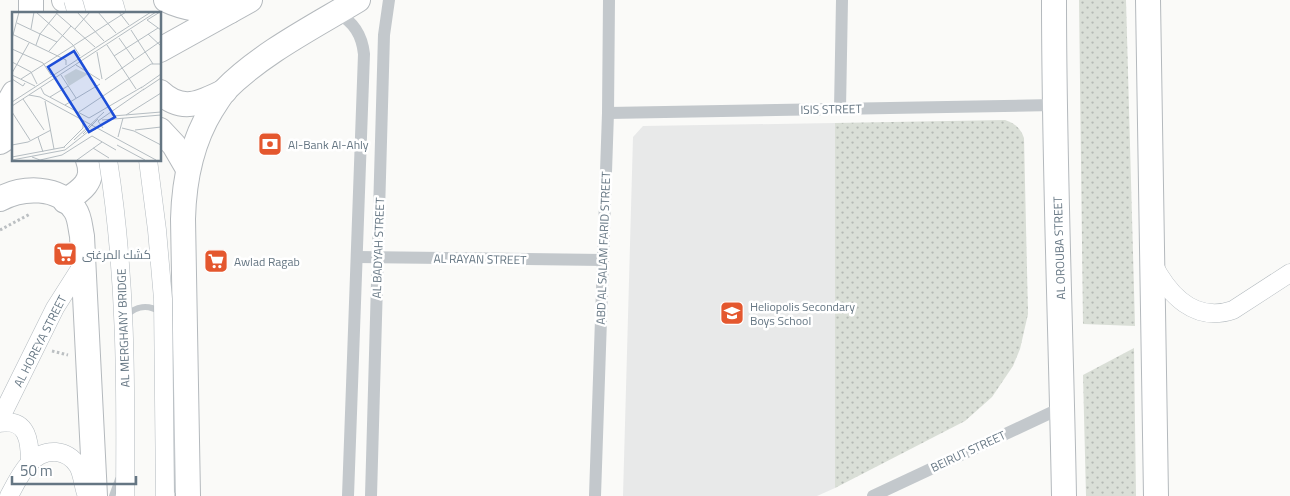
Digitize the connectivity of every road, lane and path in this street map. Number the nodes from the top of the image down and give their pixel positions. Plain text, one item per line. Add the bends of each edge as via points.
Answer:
1 (64, 0) edge
2 (104, 0) edge
3 (166, 0) edge
4 (358, 0) edge
5 (389, 0) edge
6 (609, 0) edge
7 (842, 0) edge
8 (1054, 0) edge
9 (1148, 0) edge
10 (240, 5) edge
11 (337, 13) junction
12 (161, 49) edge
13 (224, 91) junction
14 (161, 93) edge
15 (12, 97) edge
16 (1054, 105) junction
17 (840, 108) junction
18 (608, 112) junction
19 (0, 118) edge
20 (161, 131) edge
21 (12, 134) edge
22 (0, 142) edge
23 (88, 161) edge
24 (108, 161) edge
25 (148, 161) edge
26 (188, 169) junction
27 (0, 199) edge
28 (66, 201) junction
29 (30, 214) dead end
30 (0, 230) edge
31 (357, 257) junction
32 (377, 257) junction
33 (603, 260) junction
34 (1152, 261) junction
35 (83, 264) junction
36 (1290, 274) edge
37 (36, 347) junction
38 (88, 360) junction
39 (1063, 407) junction
40 (0, 421) edge
41 (30, 463) junction
42 (9, 496) edge
43 (87, 496) edge
44 (95, 496) edge
45 (112, 496) edge
46 (125, 496) edge
47 (165, 496) edge
48 (176, 496) edge
49 (188, 496) edge
50 (348, 496) edge
51 (371, 496) edge
52 (595, 496) edge
53 (873, 496) edge
54 (1064, 496) edge
55 (1156, 496) edge

1 - 2 highway via 81,7
3 - 10 highway via 200,10
4 - 11 highway
5 - 32 street, AL BADYAH STREET via 384,35
6 - 18 street, ABD AL SALAM FARID STREET
7 - 17 street
8 - 16 highway, AL OROUBA STREET
9 - 34 highway
10 - 12 highway
11 - 13 highway via 262,59
11 - 31 street, AL BADYAH STREET via 356,30 364,54
13 - 14 highway via 203,102 187,105 172,101
13 - 26 highway via 202,127
15 - 19 highway
16 - 17 street, ISIS STREET
16 - 39 highway, AL OROUBA STREET
17 - 18 street, ISIS STREET
18 - 33 street, ABD AL SALAM FARID STREET
20 - 26 highway via 174,145
21 - 22 highway
23 - 28 highway via 91,173 86,186
24 - 46 main road, AL MERGHANY BRIDGE, bridge via 124,320
25 - 47 main road, bridge via 163,315
26 - 49 highway via 183,198
27 - 28 highway via 33,190 56,195
28 - 35 highway via 79,218
29 - 30 path
31 - 32 street, AL RAYAN STREET
31 - 50 street, AL BADYAH STREET
32 - 33 street, AL RAYAN STREET
32 - 51 street, AL BADYAH STREET
33 - 52 street, ABD AL SALAM FARID STREET
34 - 36 main road via 1173,294 1206,313 1232,310
34 - 55 highway
35 - 37 main road, AL HOREYA STREET
35 - 38 highway
37 - 38 path
37 - 40 main road, AL HOREYA STREET
38 - 44 highway
39 - 53 street, BEIRUT STREET
39 - 54 highway, AL OROUBA STREET
40 - 41 main road via 20,426 25,432 29,439
41 - 42 main road
41 - 43 main road via 47,452 66,454 78,466
45 - 48 lane via 120,474 120,326 130,312 148,307 164,314 172,330

